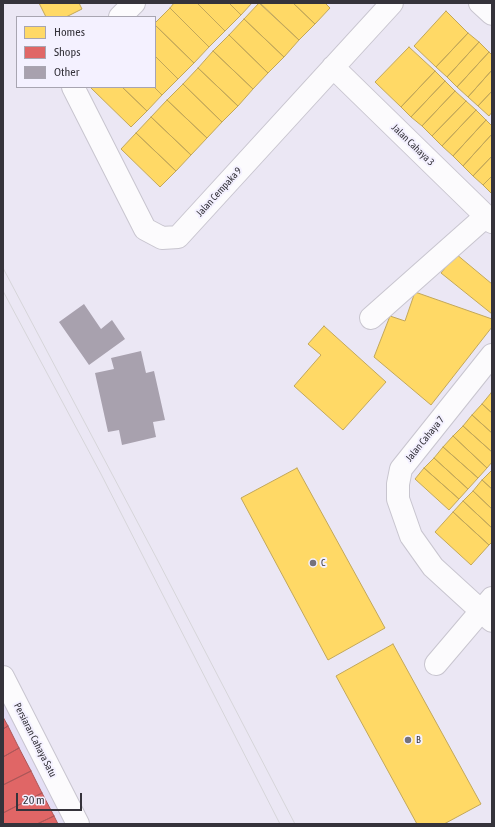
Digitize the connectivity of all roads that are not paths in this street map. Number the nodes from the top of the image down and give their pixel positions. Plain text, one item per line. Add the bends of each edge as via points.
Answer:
1 (134, 3) edge
2 (392, 3) edge
3 (480, 3) edge
4 (492, 14) edge
5 (121, 16) edge
6 (333, 67) junction
7 (74, 88) edge
8 (489, 219) edge
9 (371, 318) dead end
10 (492, 356) edge
11 (488, 610) edge
12 (436, 664) dead end
13 (3, 677) edge
14 (78, 824) edge

1 - 5 street
2 - 6 street, Jalan Cempaka 9
3 - 4 street
6 - 7 street, Jalan Cempaka 9 via 178,237 162,238 146,229
6 - 8 street, Jalan Cahaya 3
8 - 9 street
10 - 11 street, Jalan Cahaya 7 via 401,469 398,484 398,500 411,536 433,567
11 - 12 street
13 - 14 street, Persiaran Cahaya Satu

